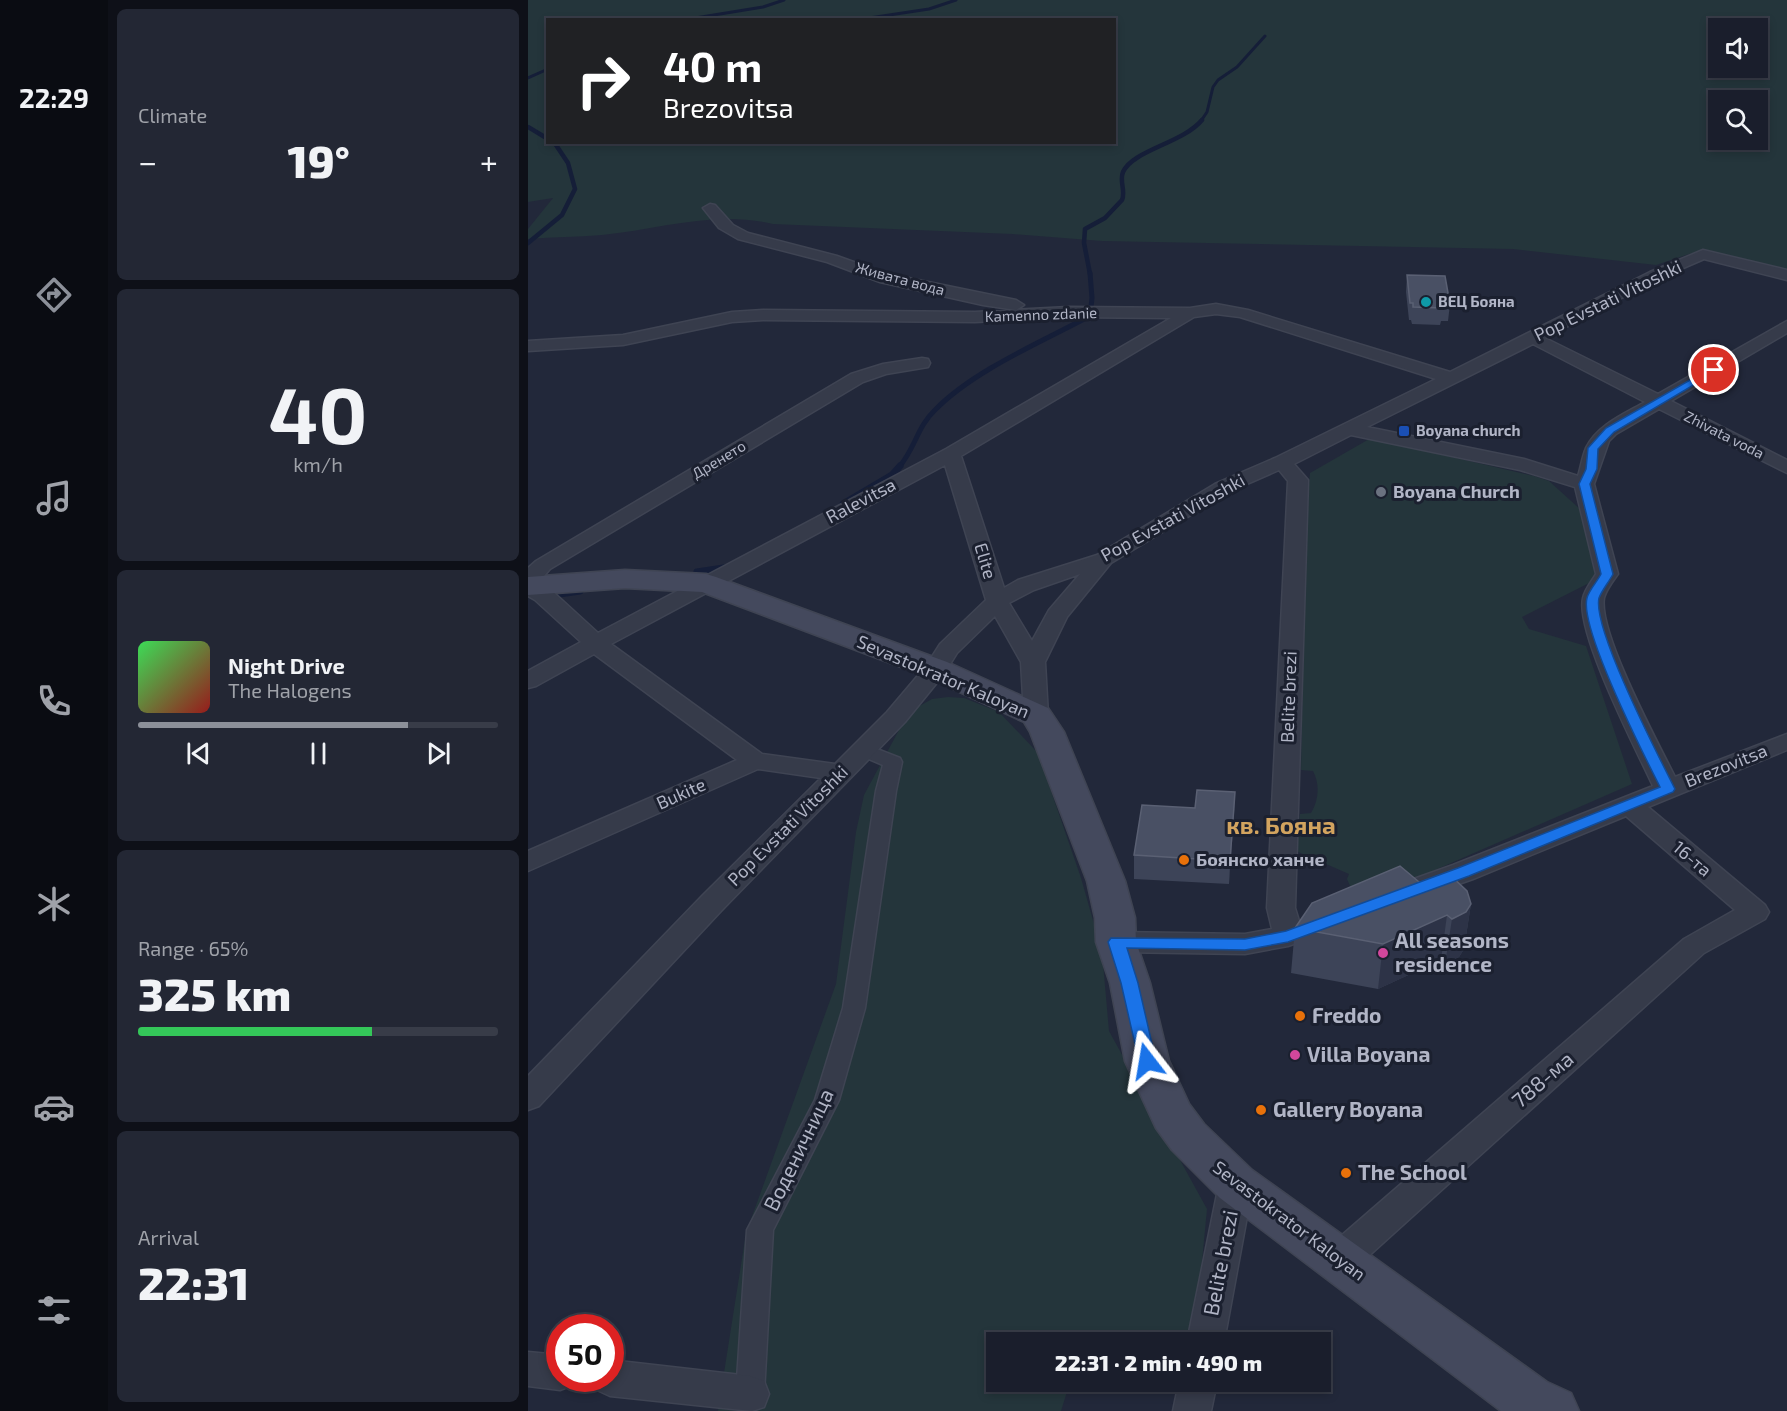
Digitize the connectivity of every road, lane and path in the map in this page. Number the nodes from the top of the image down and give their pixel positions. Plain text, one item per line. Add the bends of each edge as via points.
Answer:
1 (710, 208) dead end
2 (1787, 275) edge
3 (1069, 312) junction
4 (1190, 313) junction
5 (1787, 326) edge
6 (1533, 338) junction
7 (528, 346) edge
8 (922, 363) dead end
9 (1451, 378) junction
10 (1659, 403) junction
11 (1348, 429) junction
12 (951, 454) junction
13 (1282, 462) junction
14 (1787, 467) edge
15 (1584, 484) junction
16 (1104, 559) junction
17 (528, 581) edge
18 (706, 583) junction
19 (528, 587) edge
20 (997, 601) junction
21 (596, 644) junction
22 (1033, 662) junction
23 (936, 669) junction
24 (528, 681) edge
25 (1036, 715) junction
26 (1787, 741) edge
27 (864, 750) junction
28 (755, 761) junction
29 (840, 773) junction
30 (1668, 789) junction
31 (1629, 805) junction
32 (528, 862) edge
33 (1755, 912) joint
34 (1288, 936) junction
35 (1116, 942) junction
36 (528, 1097) edge
37 (1236, 1184) junction
38 (1339, 1260) junction
39 (1207, 1332) edge
40 (528, 1369) edge
41 (546, 1371) edge
42 (624, 1380) edge
43 (1196, 1392) edge
44 (750, 1394) joint
45 (1192, 1411) edge
46 (1552, 1411) edge

1 - 3 street, Живата вода via 732,232 832,259 880,277 983,300
2 - 6 street, Pop Evstati Vitoshki via 1703,254
3 - 4 street, Kamenno zdanie
3 - 7 street, Kamenno zdanie via 975,317 748,315 623,340
4 - 9 street, Kamenno zdanie via 1227,309
4 - 12 street, Ralevitsa
5 - 10 street
6 - 9 street, Pop Evstati Vitoshki
6 - 10 street, Zhivata voda
8 - 17 street, Дренето via 857,378 543,565
9 - 11 street, Pop Evstati Vitoshki
10 - 14 street, Zhivata voda
10 - 15 street via 1600,439 1593,448 1591,469
11 - 13 street, Pop Evstati Vitoshki
11 - 15 street via 1524,465
12 - 18 street, Ralevitsa
12 - 20 street, Elite
13 - 16 street, Pop Evstati Vitoshki via 1222,488
13 - 34 street, Belite brezi via 1298,480 1281,908
15 - 30 street via 1607,574 1593,599 1597,631
16 - 20 street, Pop Evstati Vitoshki via 1026,585
16 - 22 street via 1057,615
18 - 19 main road, Sevastokrator Kaloyan via 625,579
18 - 21 street, Ralevitsa
18 - 23 main road, Sevastokrator Kaloyan
19 - 21 street via 543,595
20 - 22 street, Elite
20 - 23 street, Pop Evstati Vitoshki via 948,649
21 - 24 street, Ralevitsa
21 - 28 street
22 - 25 street
23 - 25 main road, Sevastokrator Kaloyan
23 - 27 street, Pop Evstati Vitoshki
25 - 35 main road, Sevastokrator Kaloyan via 1047,732 1106,881
26 - 30 street, Brezovitsa
27 - 29 street, Pop Evstati Vitoshki
27 - 44 street, Воденичница via 893,762 885,791 854,1008 826,1100 760,1230
28 - 29 street
28 - 32 street, Bukite
29 - 36 street, Pop Evstati Vitoshki
30 - 31 street, Brezovitsa
31 - 33 street, 16-та
31 - 34 street, Brezovitsa via 1463,872
33 - 38 street, 788-ма via 1694,946
34 - 35 street, Brezovitsa via 1245,945
35 - 37 main road, Sevastokrator Kaloyan via 1158,1089 1188,1137
37 - 38 main road, Sevastokrator Kaloyan
37 - 39 street, Belite brezi
38 - 46 main road, Sevastokrator Kaloyan via 1528,1400
40 - 41 street
42 - 44 street
43 - 45 street

